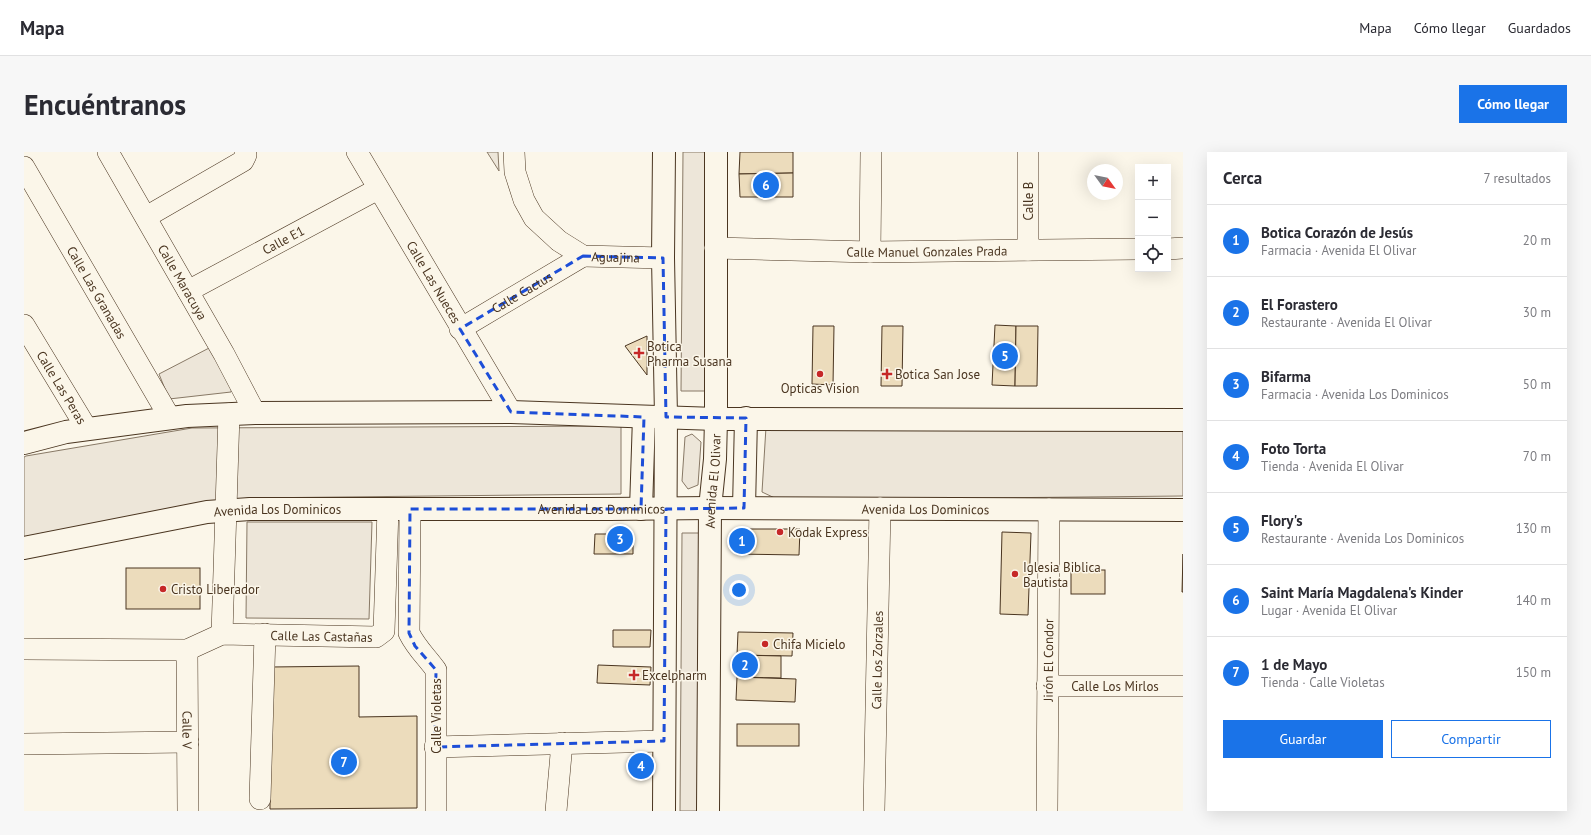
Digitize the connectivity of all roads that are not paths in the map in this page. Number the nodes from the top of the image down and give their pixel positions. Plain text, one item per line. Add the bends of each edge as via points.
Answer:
1 (108, 152) edge
2 (245, 152) edge
3 (357, 152) edge
4 (514, 152) edge
5 (664, 152) edge
6 (716, 152) edge
7 (871, 152) edge
8 (1028, 152) edge
9 (24, 167) edge
10 (378, 189) junction
11 (146, 217) junction
12 (715, 248) junction
13 (1171, 248) edge
14 (1183, 248) edge
15 (1135, 249) edge
16 (1028, 250) junction
17 (870, 252) junction
18 (583, 256) junction
19 (663, 258) junction
20 (188, 291) junction
21 (24, 325) edge
22 (460, 329) junction
23 (511, 412) junction
24 (254, 413) junction
25 (229, 414) junction
26 (644, 417) junction
27 (666, 417) junction
28 (170, 418) junction
29 (746, 418) junction
30 (716, 419) junction
31 (1183, 420) edge
32 (87, 430) junction
33 (24, 443) edge
34 (710, 508) junction
35 (744, 508) junction
36 (880, 508) junction
37 (388, 509) junction
38 (410, 509) junction
39 (641, 509) junction
40 (666, 509) junction
41 (1050, 509) junction
42 (226, 510) junction
43 (1183, 510) edge
44 (24, 548) edge
45 (222, 634) junction
46 (265, 634) junction
47 (24, 649) edge
48 (187, 650) junction
49 (1047, 686) junction
50 (1183, 686) edge
51 (664, 741) junction
52 (188, 742) junction
53 (562, 743) junction
54 (24, 744) edge
55 (436, 747) junction
56 (260, 799) dead end
57 (188, 811) edge
58 (436, 811) edge
59 (556, 811) edge
60 (664, 811) edge
61 (708, 811) edge
62 (874, 811) edge
63 (1047, 811) edge

1 - 11 street, Calle Maracuya
2 - 11 street via 243,161
3 - 10 street, Calle Las Nueces
4 - 18 street, Aguajina via 515,172 524,200 534,218 559,241
5 - 19 main road
6 - 12 main road, Avenida El Olivar
7 - 17 street
8 - 16 street, Calle B
9 - 28 street, Calle Las Granadas
10 - 20 street, Calle E1
10 - 22 street, Calle Las Nueces
11 - 20 street, Calle Maracuya
12 - 17 street, Calle Manuel Gonzales Prada
12 - 30 main road, Avenida El Olivar
13 - 14 street
15 - 16 street, Calle Manuel Gonzales Prada
16 - 17 street, Calle Manuel Gonzales Prada
18 - 19 street, Aguajina
18 - 22 street, Calle Cactus
19 - 27 main road
20 - 24 street, Calle Maracuya
21 - 32 street, Calle Las Peras
22 - 23 street, Calle Las Nueces
23 - 24 main road
23 - 26 main road
24 - 25 main road
25 - 28 main road
25 - 42 street
26 - 27 main road
26 - 39 main road
27 - 30 main road
27 - 40 main road
28 - 32 main road
29 - 30 main road
29 - 31 main road
29 - 35 main road
30 - 34 main road, Avenida El Olivar
32 - 33 main road via 66,432
34 - 35 main road, Avenida Los Dominicos
34 - 40 main road, Avenida Los Dominicos
34 - 61 main road, Avenida El Olivar
35 - 36 main road, Avenida Los Dominicos
36 - 41 main road, Avenida Los Dominicos
36 - 62 street, Calle Los Zorzales
37 - 38 main road, Avenida Los Dominicos
37 - 42 main road, Avenida Los Dominicos
37 - 46 street, Calle Las Castañas via 384,631 376,637
38 - 39 main road, Avenida Los Dominicos
38 - 55 street, Calle Violetas via 409,633 415,646 436,670
39 - 40 main road, Avenida Los Dominicos
40 - 51 main road
41 - 43 main road, Avenida Los Dominicos
41 - 49 street, Jirón El Condor
42 - 44 main road, Avenida Los Dominicos
42 - 45 street
45 - 46 street, Calle Las Castañas
45 - 48 street, Calle Las Castañas
46 - 56 street
47 - 48 street
48 - 52 street, Calle V
49 - 50 street, Calle Los Mirlos
49 - 63 street, Jirón El Condor
51 - 53 street
51 - 60 main road
52 - 54 street
52 - 57 street, Calle V
53 - 55 street
53 - 59 street
55 - 58 street, Calle Violetas

